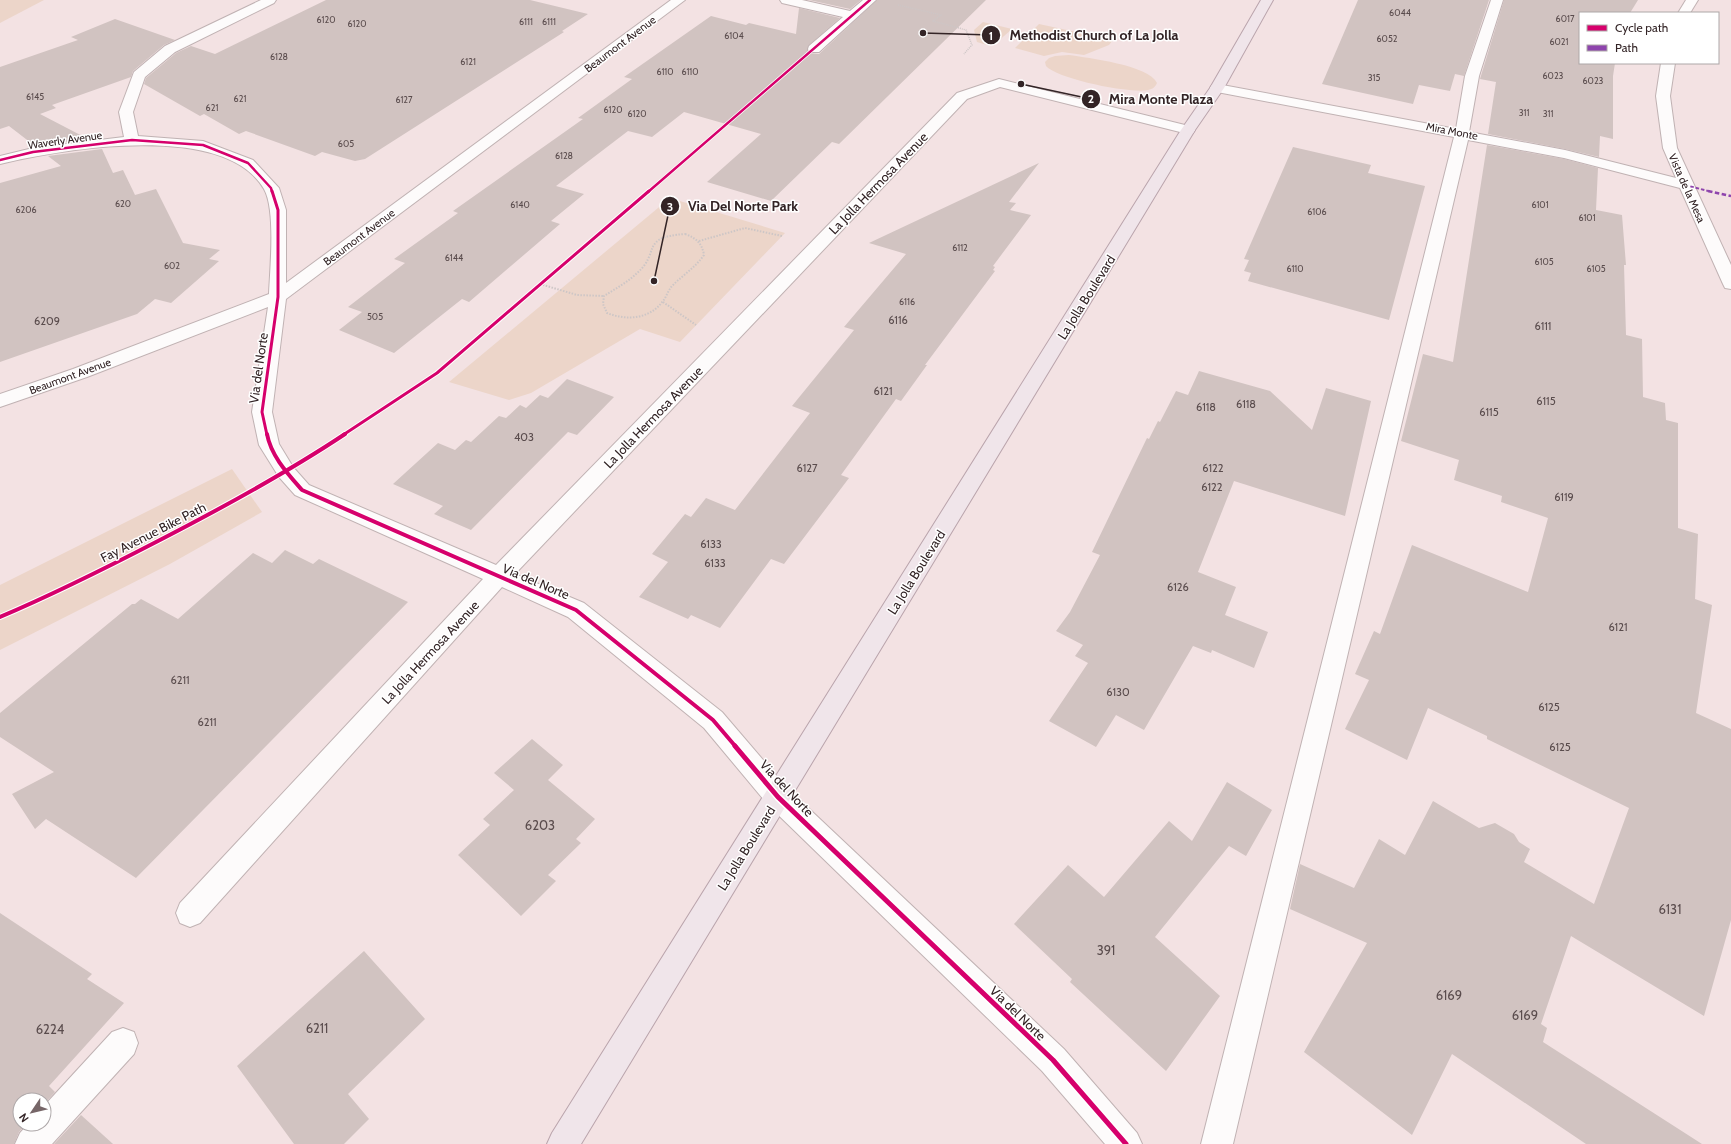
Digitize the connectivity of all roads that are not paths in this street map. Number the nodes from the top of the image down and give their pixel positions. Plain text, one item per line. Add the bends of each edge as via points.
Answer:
1 (270, 0) edge
2 (679, 0) edge
3 (786, 0) edge
4 (870, 0) edge
5 (1267, 0) edge
6 (1497, 0) edge
7 (1692, 0) edge
8 (1685, 12) edge
9 (851, 15) junction
10 (814, 49) dead end
11 (1668, 64) edge
12 (1217, 88) junction
13 (1188, 130) junction
14 (1462, 133) junction
15 (132, 140) junction
16 (0, 160) edge
17 (1686, 185) junction
18 (1731, 284) edge
19 (278, 297) junction
20 (0, 401) edge
21 (499, 576) junction
22 (778, 797) junction
23 (190, 913) dead end
24 (123, 1043) dead end
25 (31, 1144) edge
26 (563, 1144) edge
27 (1126, 1144) edge
28 (1217, 1144) edge

1 - 15 street via 170,49 139,75 126,112
2 - 19 street, Beaumont Avenue
3 - 9 street
4 - 9 street
5 - 12 main road, La Jolla Boulevard
6 - 14 street via 1472,76
7 - 8 street
9 - 10 street
11 - 17 street, Vista de la Mesa via 1663,96 1670,148
12 - 13 main road, La Jolla Boulevard
12 - 14 street, Mira Monte
13 - 21 street, La Jolla Hermosa Avenue via 998,83 962,96
13 - 22 main road, La Jolla Boulevard
14 - 17 street, Mira Monte via 1565,154
14 - 28 street
15 - 16 street, Waverly Avenue via 33,152
15 - 19 street, Via del Norte via 203,145 248,162 270,188 278,210
17 - 18 street, Vista de la Mesa
19 - 20 street, Beaumont Avenue
19 - 21 street, Via del Norte via 262,412 269,445 286,472 302,490
21 - 22 street, Via del Norte via 576,610 713,720
21 - 23 street, La Jolla Hermosa Avenue
22 - 26 main road, La Jolla Boulevard
22 - 27 street, Via del Norte via 1053,1060
24 - 25 street

